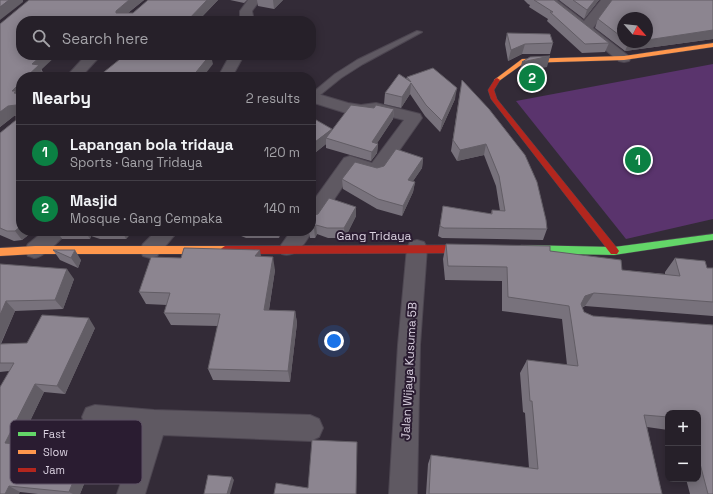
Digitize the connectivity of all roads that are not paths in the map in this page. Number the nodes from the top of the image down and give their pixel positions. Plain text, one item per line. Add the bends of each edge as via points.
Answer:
1 (254, 0) edge
2 (549, 0) edge
3 (607, 0) edge
4 (246, 16) edge
5 (586, 28) junction
6 (419, 32) dead end
7 (713, 45) edge
8 (624, 58) junction
9 (89, 60) edge
10 (234, 60) edge
11 (78, 72) edge
12 (228, 72) edge
13 (316, 94) edge
14 (316, 99) edge
15 (316, 211) edge
16 (50, 236) edge
17 (163, 236) edge
18 (298, 236) edge
19 (713, 237) edge
20 (289, 248) junction
21 (416, 248) junction
22 (488, 249) edge
23 (511, 249) edge
24 (35, 250) junction
25 (150, 250) junction
26 (614, 251) junction
27 (0, 252) edge
28 (95, 417) dead end
29 (130, 420) edge
30 (142, 421) edge
31 (154, 422) junction
32 (310, 428) dead end
33 (142, 460) edge
34 (134, 484) edge
35 (131, 494) edge
36 (403, 494) edge

1 - 4 street via 246,11
2 - 5 street
3 - 5 street
5 - 8 street
6 - 13 lane via 360,62
7 - 8 street
8 - 26 street via 522,62 497,80 491,90 494,99
9 - 11 street
10 - 12 street
14 - 15 street via 346,108 376,108 414,118 376,171 350,162
16 - 24 street
17 - 25 street
18 - 20 street
19 - 26 street
20 - 21 street, Gang Tridaya
20 - 25 street, Gang Tridaya
21 - 22 street, Gang Tridaya
21 - 36 street, Jalan Wijaya Kusuma 5B
23 - 26 street
24 - 25 street, Gang Tridaya
24 - 27 street, Gang Tridaya
28 - 29 street
30 - 31 street
31 - 32 street
31 - 33 street
34 - 35 street

